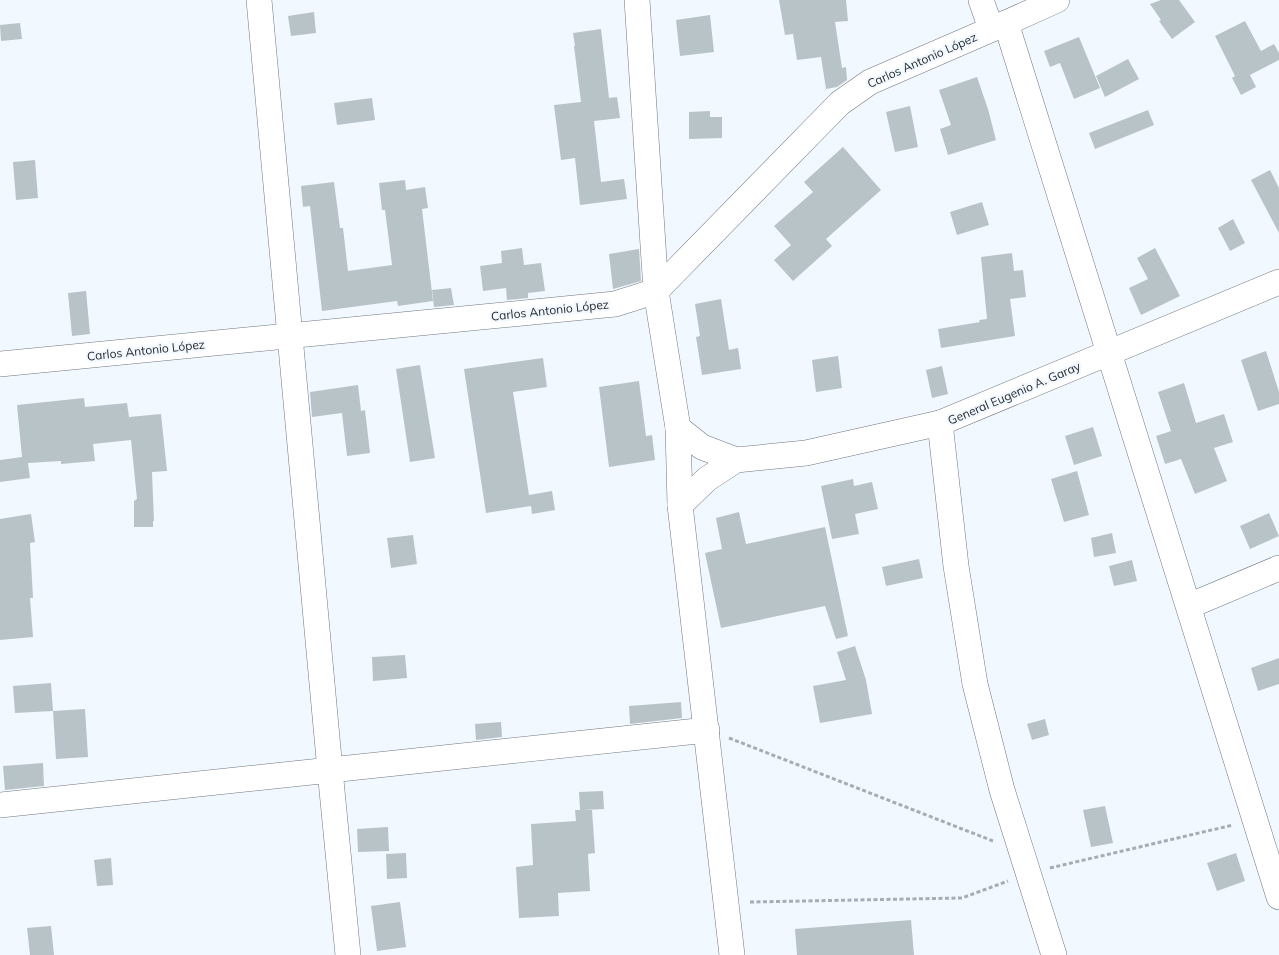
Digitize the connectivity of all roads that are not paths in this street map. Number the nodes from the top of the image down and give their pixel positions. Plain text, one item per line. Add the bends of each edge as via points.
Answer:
1 (259, 0) edge
2 (637, 0) edge
3 (981, 0) edge
4 (1056, 0) edge
5 (999, 26) junction
6 (1279, 282) edge
7 (656, 291) junction
8 (290, 336) junction
9 (1108, 353) junction
10 (0, 364) edge
11 (940, 423) junction
12 (678, 428) junction
13 (736, 460) junction
14 (680, 505) junction
15 (1279, 568) edge
16 (1189, 606) junction
17 (707, 730) junction
18 (330, 770) junction
19 (0, 805) edge
20 (1265, 832) edge
21 (1279, 897) edge
22 (348, 955) edge
23 (732, 955) edge
24 (1054, 955) edge

1 - 8 street
2 - 7 street
3 - 5 street
4 - 5 street, Carlos Antonio López
5 - 7 street, Carlos Antonio López via 870,82 840,103
5 - 9 street
6 - 9 street, General Eugenio A. Garay
7 - 8 street, Carlos Antonio López via 615,304
7 - 12 street
8 - 10 street, Carlos Antonio López
8 - 18 street
9 - 11 street, General Eugenio A. Garay
9 - 16 street
11 - 13 street, General Eugenio A. Garay via 806,453
11 - 24 street via 956,566 976,684 1002,790
12 - 13 street, General Eugenio A. Garay via 702,446
12 - 14 street
13 - 14 street, General Eugenio A. Garay via 707,479
14 - 17 street
15 - 16 street
16 - 20 street
17 - 18 street
17 - 23 street
18 - 19 street
18 - 22 street
20 - 21 street

